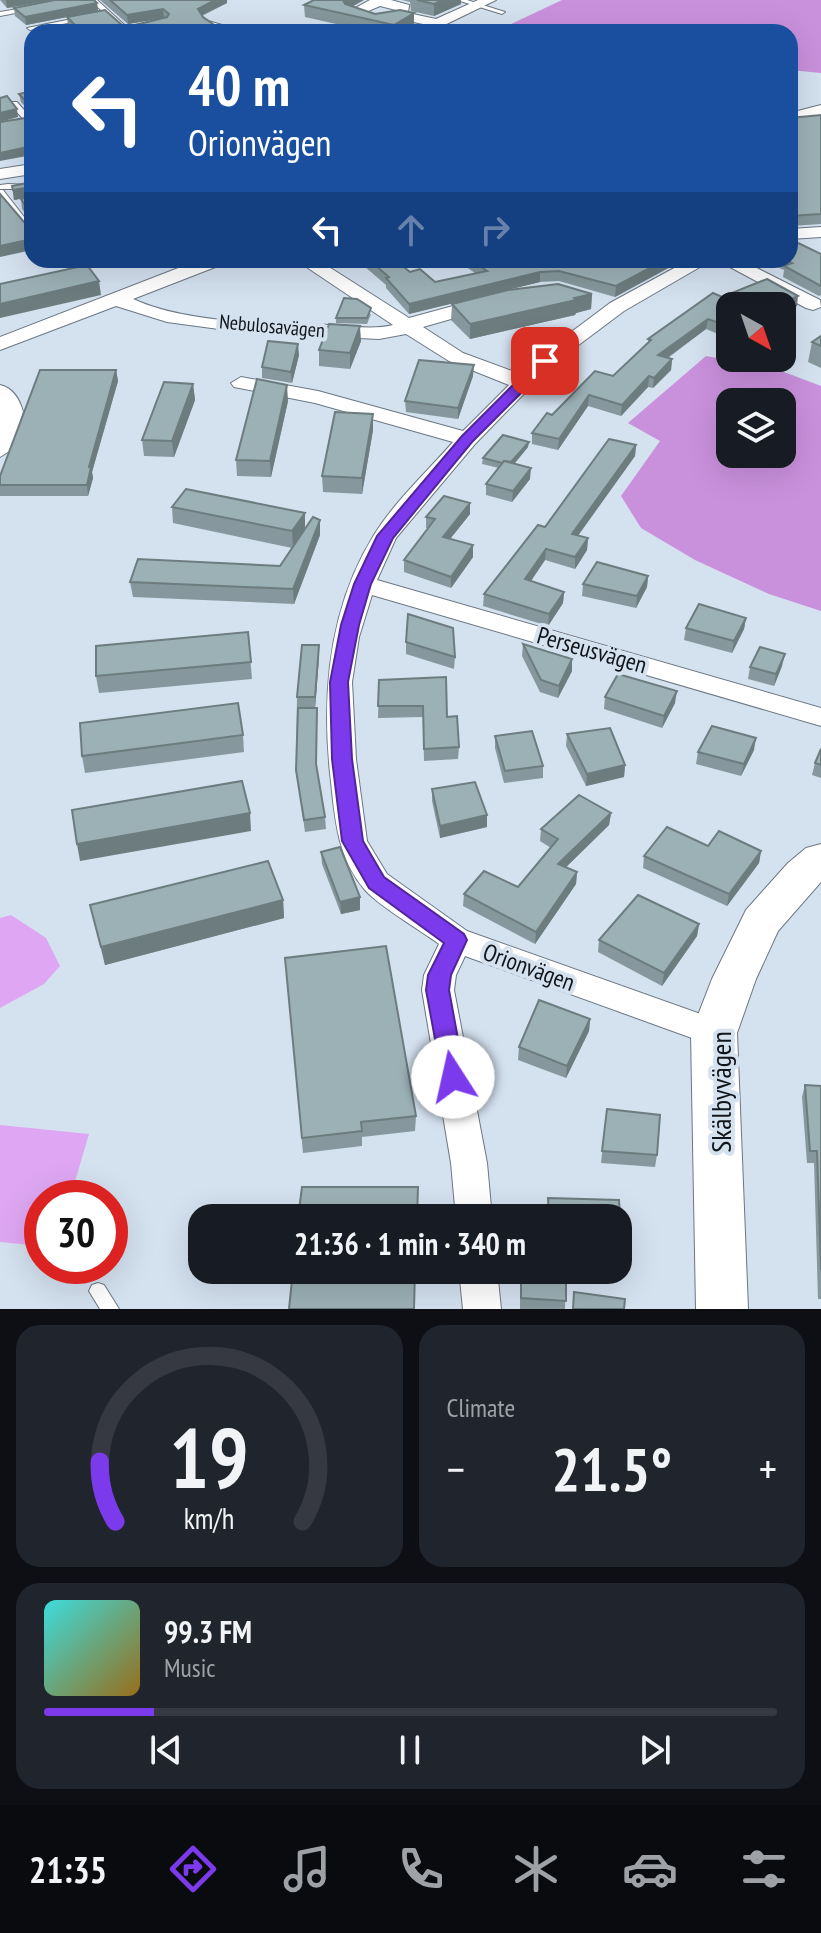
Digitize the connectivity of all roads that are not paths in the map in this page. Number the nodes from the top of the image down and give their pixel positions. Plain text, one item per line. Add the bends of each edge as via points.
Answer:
1 (93, 0) edge
2 (460, 0) edge
3 (484, 2) edge
4 (42, 7) edge
5 (502, 12) dead end
6 (0, 14) edge
7 (109, 14) junction
8 (400, 15) edge
9 (208, 23) edge
10 (436, 23) joint
11 (53, 24) edge
12 (120, 24) edge
13 (212, 24) edge
14 (14, 104) edge
15 (821, 110) edge
16 (24, 113) edge
17 (798, 116) edge
18 (24, 121) edge
19 (15, 123) edge
20 (24, 173) edge
21 (2, 183) edge
22 (24, 188) edge
23 (22, 204) edge
24 (11, 206) junction
25 (24, 222) edge
26 (821, 232) edge
27 (798, 233) edge
28 (195, 268) edge
29 (318, 268) edge
30 (688, 268) edge
31 (742, 268) edge
32 (114, 298) junction
33 (509, 298) edge
34 (589, 298) edge
35 (813, 304) dead end
36 (617, 307) junction
37 (409, 326) junction
38 (0, 344) edge
39 (241, 383) dead end
40 (524, 383) junction
41 (0, 391) edge
42 (467, 439) junction
43 (0, 450) edge
44 (363, 584) junction
45 (821, 717) edge
46 (821, 859) edge
47 (456, 940) junction
48 (714, 1033) junction
49 (473, 1204) edge
50 (479, 1284) edge
51 (98, 1291) dead end
52 (110, 1309) edge
53 (482, 1309) edge
54 (722, 1309) edge

1 - 7 lane
2 - 3 lane
3 - 5 lane
3 - 10 street
4 - 6 lane
7 - 11 lane
7 - 12 lane
8 - 10 street
9 - 13 lane
14 - 16 lane
15 - 17 street
18 - 19 lane
20 - 21 street
21 - 22 lane
21 - 24 lane
23 - 24 lane
24 - 25 lane
26 - 27 street
28 - 32 street
29 - 37 street
30 - 36 street, Orionvägen
31 - 35 street
32 - 37 street, Nebulosavägen via 152,314 240,324 379,333
32 - 38 street
33 - 37 street, Nebulosavägen
34 - 36 street
36 - 40 street, Orionvägen
37 - 40 street via 456,357
39 - 42 street via 318,397
40 - 42 street, Orionvägen
41 - 43 street via 11,402 13,416
42 - 44 street, Orionvägen via 385,536
44 - 45 street, Perseusvägen
44 - 47 street, Orionvägen via 339,682 352,841 376,882
46 - 48 street, Skälbyvägen via 761,922
47 - 48 street, Orionvägen
47 - 49 street via 438,990
48 - 54 street, Skälbyvägen
50 - 53 street
51 - 52 lane

